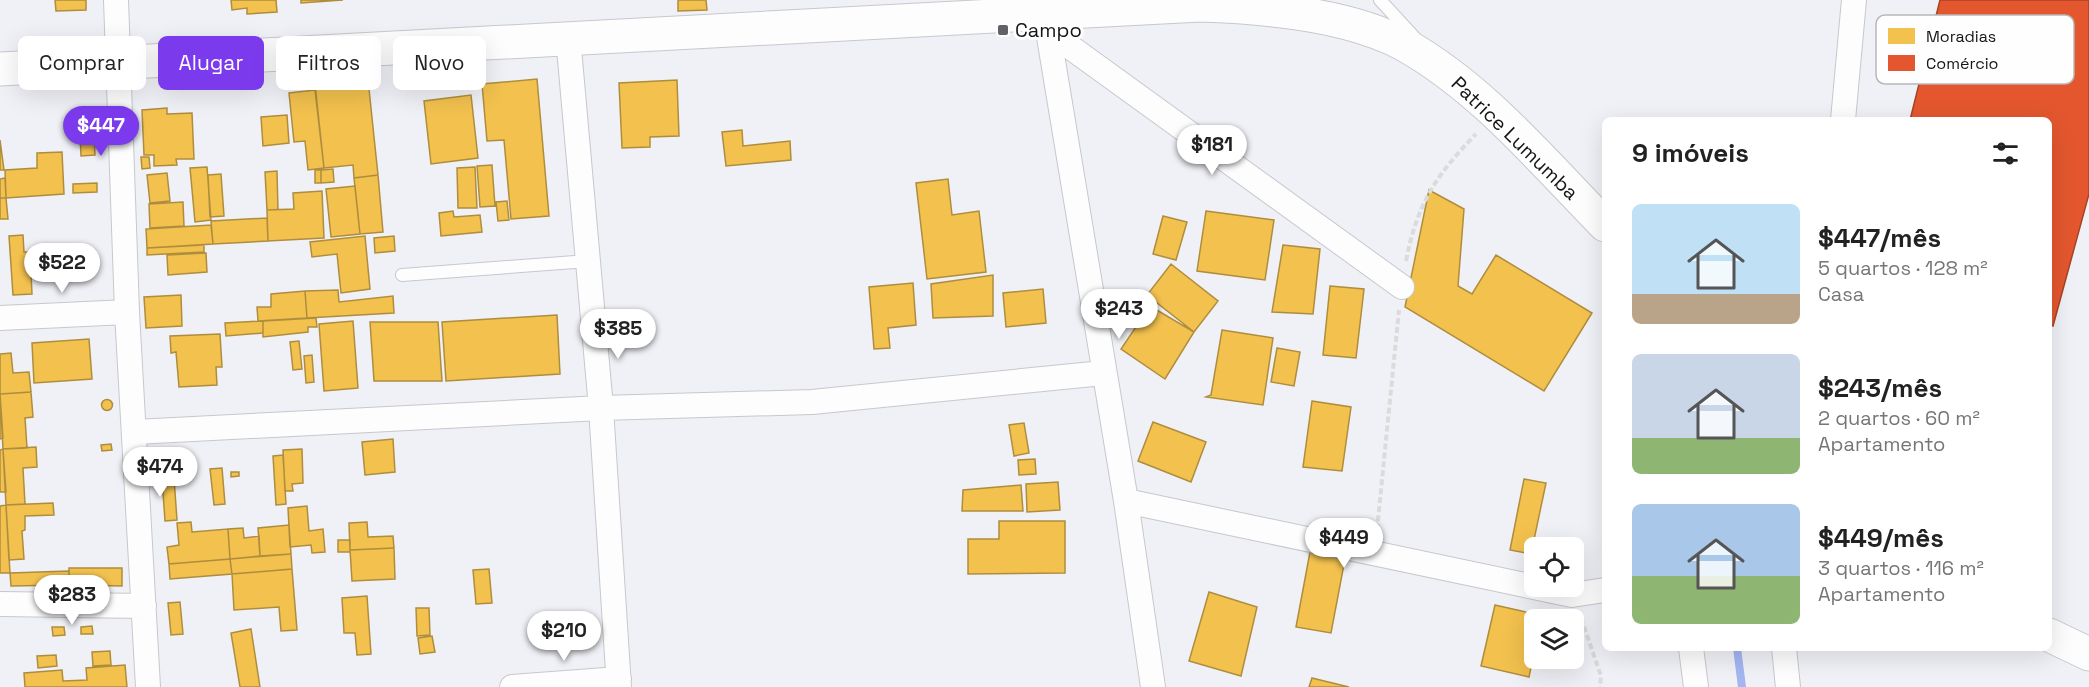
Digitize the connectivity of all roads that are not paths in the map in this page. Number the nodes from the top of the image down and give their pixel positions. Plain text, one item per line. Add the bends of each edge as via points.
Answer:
1 (116, 0) edge
2 (1380, 0) edge
3 (1854, 0) edge
4 (1038, 15) edge
5 (118, 36) edge
6 (568, 37) junction
7 (146, 60) edge
8 (18, 68) edge
9 (0, 69) edge
10 (1445, 70) junction
11 (120, 90) edge
12 (1843, 117) edge
13 (1602, 222) edge
14 (588, 261) junction
15 (402, 275) dead end
16 (1402, 287) road end
17 (127, 312) junction
18 (0, 318) edge
19 (1103, 373) junction
20 (601, 408) junction
21 (135, 432) junction
22 (1125, 501) junction
23 (1602, 590) edge
24 (0, 604) edge
25 (144, 606) junction
26 (2052, 636) edge
27 (1691, 651) edge
28 (1784, 651) edge
29 (2089, 654) edge
30 (619, 683) edge
31 (148, 687) edge
32 (512, 687) edge
33 (1153, 687) edge
34 (1696, 687) edge
35 (1788, 687) edge

1 - 5 street
2 - 10 lane
3 - 12 street
4 - 6 street, Patrice Lumumba
4 - 10 street, Patrice Lumumba via 1200,5 1294,11 1377,33
4 - 16 street
4 - 19 street
6 - 7 street, Patrice Lumumba
6 - 14 street
8 - 9 street, Patrice Lumumba
10 - 13 street, Patrice Lumumba via 1495,113
11 - 17 street
14 - 15 lane
14 - 20 street
17 - 18 street
17 - 21 street
19 - 20 street via 812,402
19 - 22 street
20 - 21 street
20 - 30 street
21 - 25 street
22 - 23 street via 1572,595
22 - 33 street
24 - 25 street
25 - 31 street
26 - 29 street
27 - 34 street
28 - 35 street
30 - 32 street

